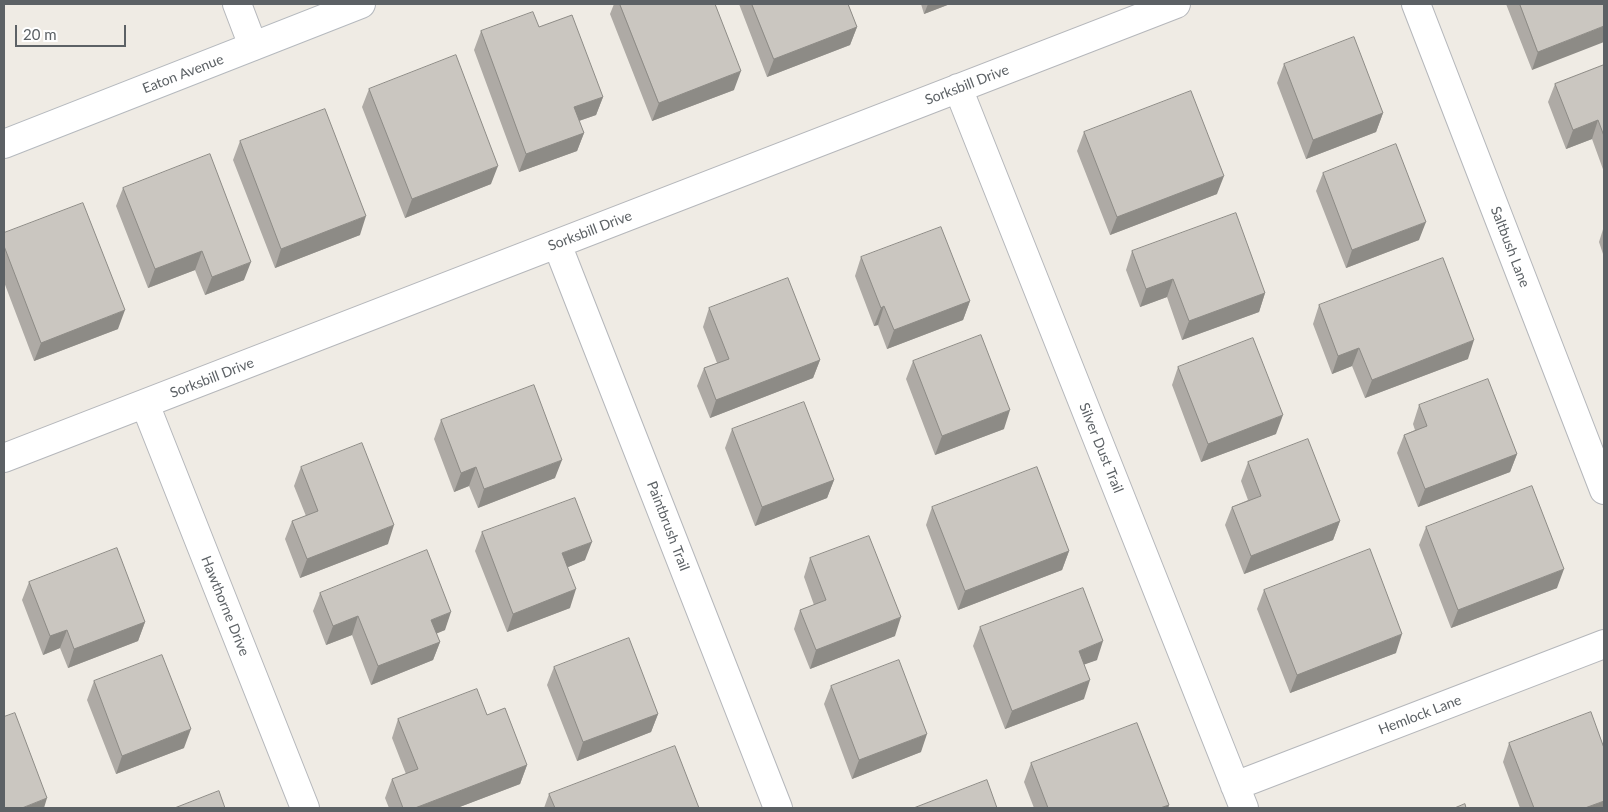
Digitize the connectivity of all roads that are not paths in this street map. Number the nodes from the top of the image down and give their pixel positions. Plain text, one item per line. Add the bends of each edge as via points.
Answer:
1 (237, 4) edge
2 (361, 4) edge
3 (1176, 4) edge
4 (1416, 4) edge
5 (253, 46) junction
6 (958, 88) junction
7 (4, 144) edge
8 (557, 244) junction
9 (145, 404) junction
10 (4, 458) edge
11 (1604, 490) edge
12 (1604, 644) edge
13 (1240, 797) edge
14 (305, 808) edge
15 (778, 808) edge

1 - 5 street
2 - 5 street, Eaton Avenue
3 - 6 street, Sorksbill Drive
4 - 11 street, Saltbush Lane
5 - 7 street, Eaton Avenue
6 - 8 street, Sorksbill Drive
6 - 13 street, Silver Dust Trail
8 - 9 street, Sorksbill Drive
8 - 15 street, Paintbrush Trail
9 - 10 street, Sorksbill Drive
9 - 14 street, Hawthorne Drive
12 - 13 street, Hemlock Lane

